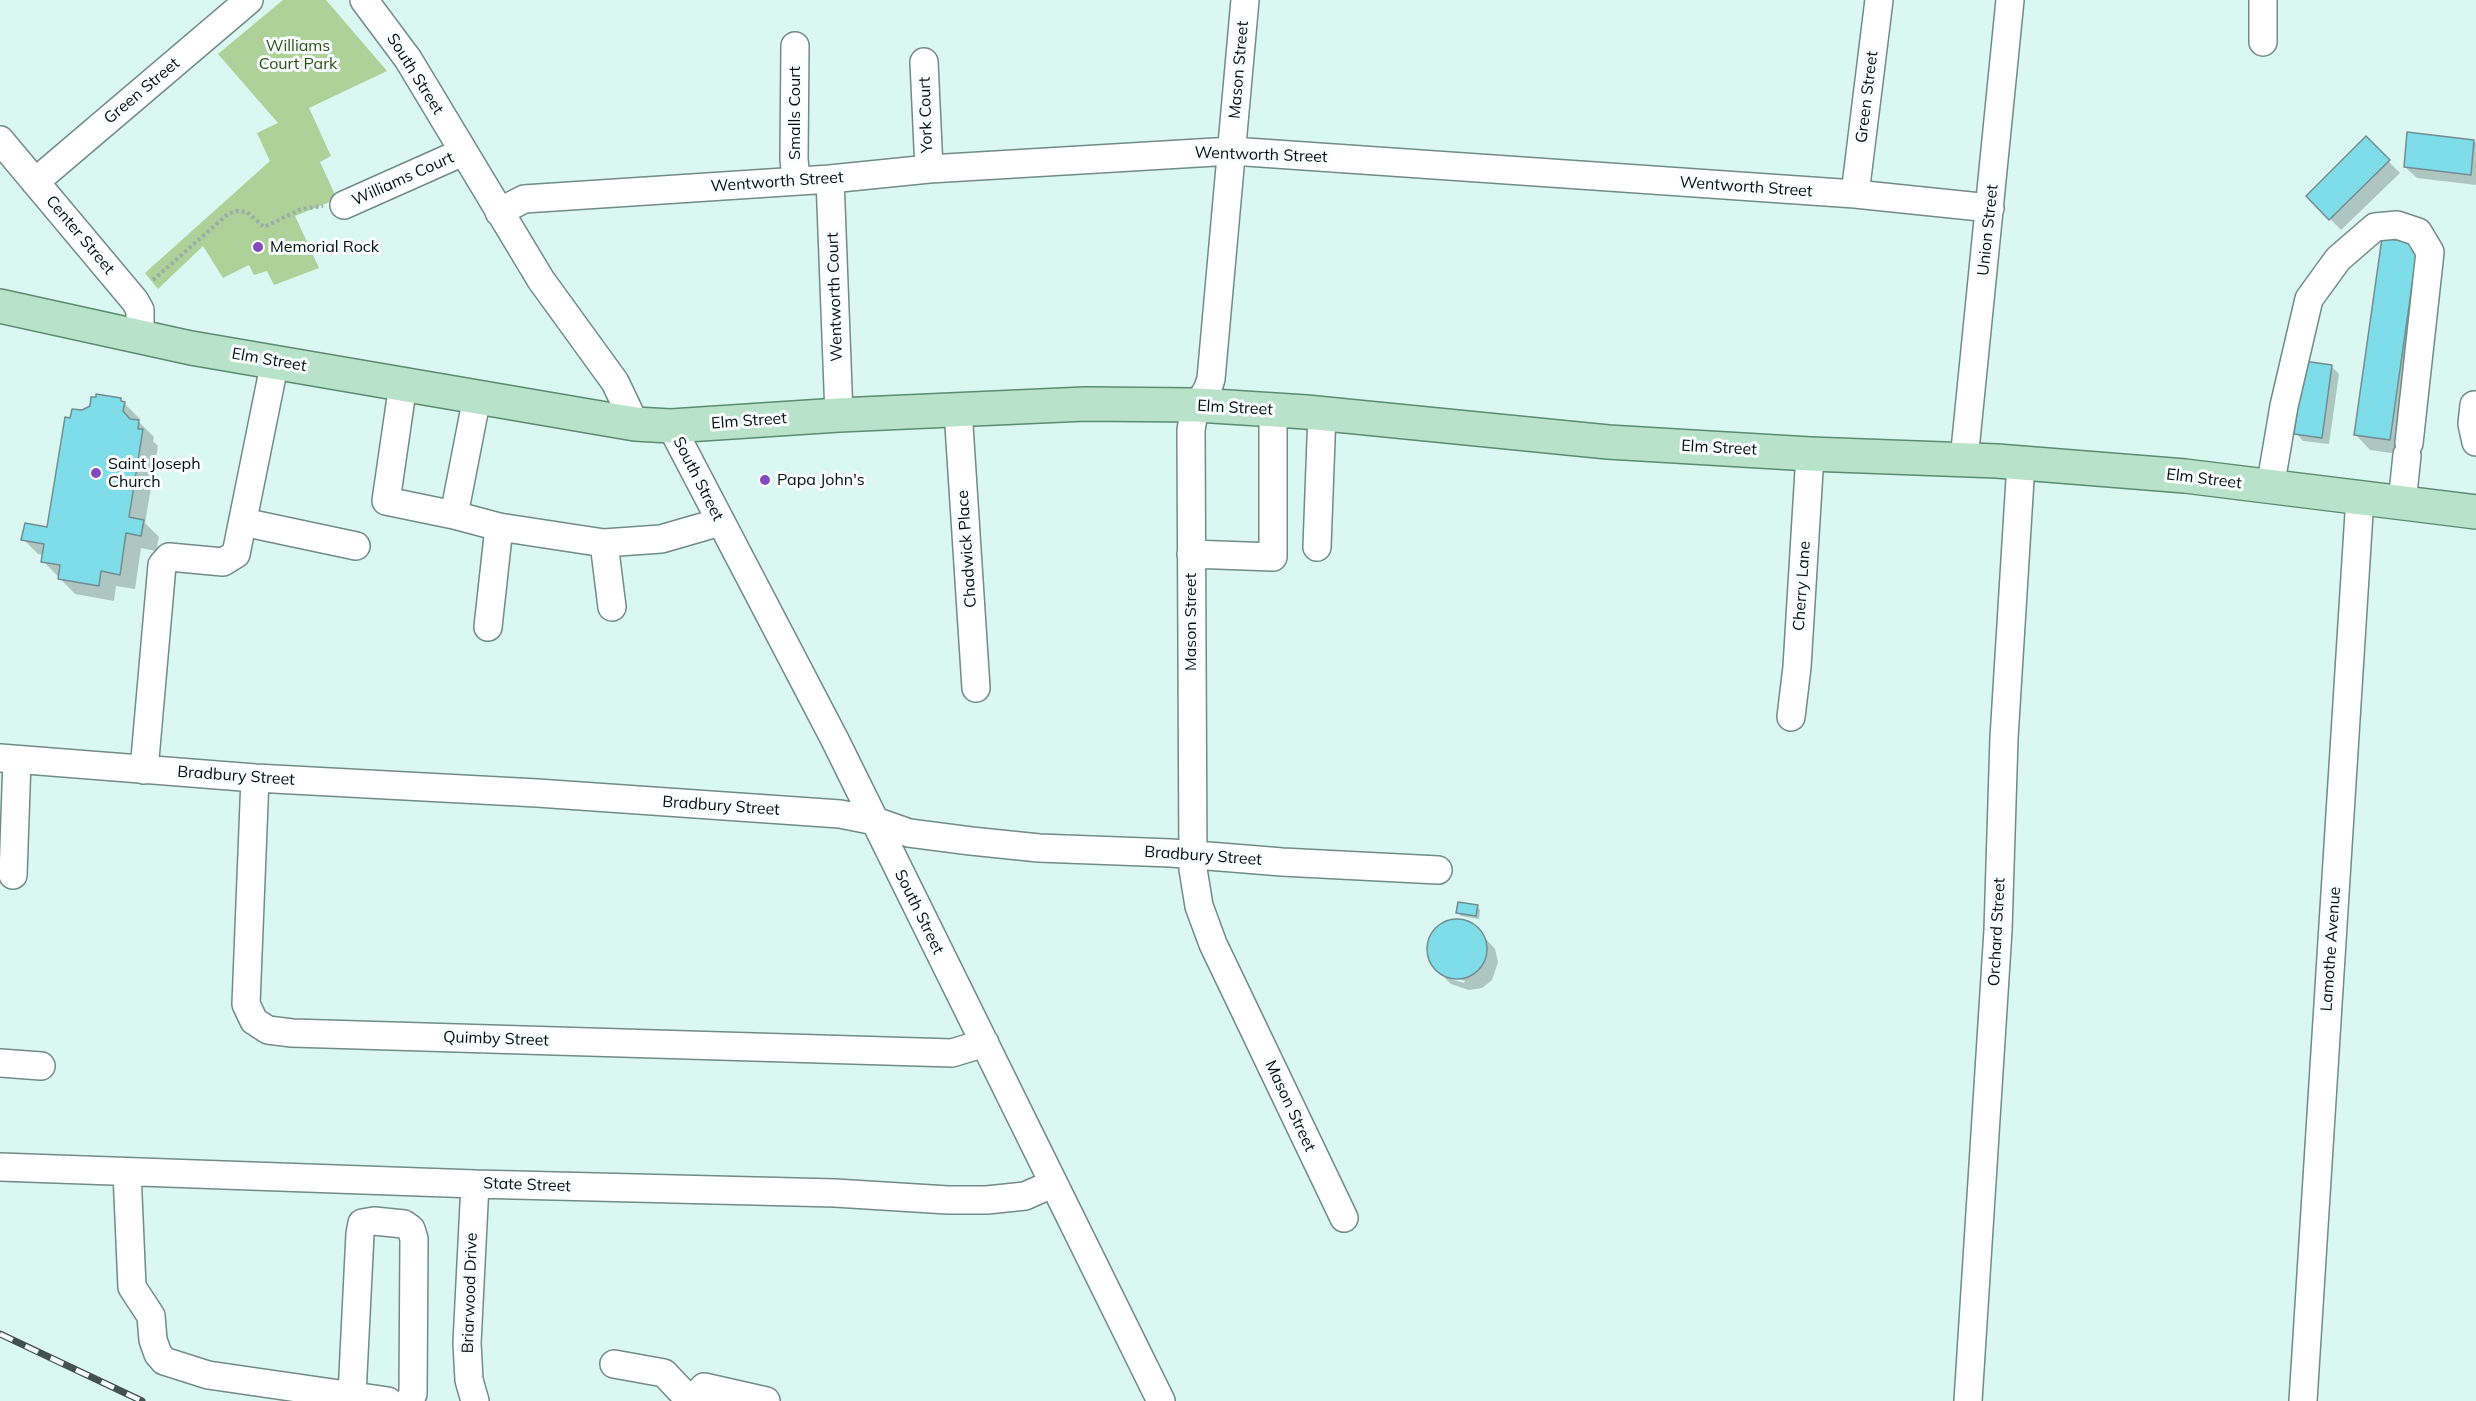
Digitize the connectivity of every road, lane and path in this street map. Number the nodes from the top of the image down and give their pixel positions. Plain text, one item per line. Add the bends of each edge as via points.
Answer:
1 (249, 0) edge
2 (364, 0) edge
3 (388, 0) edge
4 (1245, 0) edge
5 (1879, 0) edge
6 (2010, 0) edge
7 (2263, 0) edge
8 (392, 35) junction
9 (2263, 42) dead end
10 (795, 46) dead end
11 (924, 62) dead end
12 (0, 140) edge
13 (1232, 151) junction
14 (463, 152) junction
15 (929, 169) junction
16 (830, 179) junction
17 (796, 180) junction
18 (35, 182) junction
19 (1855, 194) junction
20 (344, 205) joint
21 (1990, 208) junction
22 (499, 212) junction
23 (153, 280) dead end
24 (0, 306) edge
25 (140, 338) junction
26 (275, 361) junction
27 (403, 384) junction
28 (477, 397) junction
29 (1197, 405) junction
30 (2475, 406) edge
31 (958, 410) junction
32 (1273, 410) junction
33 (1322, 413) junction
34 (839, 416) junction
35 (635, 424) junction
36 (671, 426) junction
37 (2476, 442) edge
38 (1810, 454) junction
39 (1964, 460) junction
40 (2021, 463) junction
41 (2271, 488) junction
42 (2360, 497) junction
43 (2402, 502) junction
44 (2476, 512) edge
45 (454, 515) junction
46 (720, 522) junction
47 (243, 524) junction
48 (499, 527) junction
49 (604, 543) junction
50 (356, 546) dead end
51 (1317, 547) dead end
52 (1191, 554) junction
53 (612, 608) dead end
54 (488, 627) dead end
55 (976, 688) dead end
56 (1791, 717) dead end
57 (9, 759) edge
58 (144, 770) junction
59 (255, 778) junction
60 (875, 821) junction
61 (1192, 854) junction
62 (1438, 870) dead end
63 (13, 875) dead end
64 (985, 1043) junction
65 (0, 1063) edge
66 (41, 1066) dead end
67 (0, 1167) edge
68 (127, 1172) junction
69 (373, 1181) junction
70 (475, 1184) junction
71 (1052, 1184) junction
72 (1344, 1218) dead end
73 (374, 1221) junction
74 (614, 1364) dead end
75 (352, 1395) junction
76 (692, 1399) edge
77 (388, 1401) edge
78 (410, 1401) edge
79 (475, 1401) edge
80 (766, 1401) edge
81 (1161, 1401) edge
82 (1968, 1401) edge
83 (2303, 1401) edge

1 - 18 street, Green Street
2 - 8 street, South Street
3 - 8 street
4 - 13 street, Mason Street
5 - 19 street, Green Street
6 - 21 street, Union Street
7 - 9 street
8 - 14 street, South Street
10 - 17 street, Smalls Court
11 - 15 street, York Court
12 - 18 street, Center Street
13 - 15 street, Wentworth Street
13 - 19 street, Wentworth Street
13 - 29 street, Mason Street via 1211,378
14 - 20 street, Williams Court
14 - 22 street, South Street
15 - 16 street, Wentworth Street
16 - 17 street, Wentworth Street
16 - 34 street, Wentworth Court
17 - 22 street, Wentworth Street via 524,199
18 - 25 street, Center Street via 135,301 140,310
19 - 21 street, Wentworth Street
20 - 23 path via 301,209 264,227 247,212 228,214
21 - 39 street, Union Street
22 - 35 street, South Street via 615,382
24 - 25 main road, Elm Street
25 - 26 main road, Elm Street
26 - 27 main road, Elm Street
26 - 47 street
27 - 28 main road, Elm Street
27 - 45 street via 386,501
28 - 35 main road, Elm Street
28 - 45 street
29 - 31 main road, Elm Street via 1085,404
29 - 32 main road, Elm Street
29 - 52 street, Mason Street via 1191,430
30 - 37 street via 2472,424
31 - 34 main road, Elm Street
31 - 55 street, Chadwick Place
32 - 33 main road, Elm Street
32 - 52 street via 1273,557
33 - 38 main road, Elm Street via 1608,442
33 - 51 street
34 - 36 main road, Elm Street
35 - 36 main road, Elm Street
36 - 46 street, South Street
38 - 39 main road, Elm Street
38 - 56 street, Cherry Lane
39 - 40 main road, Elm Street
40 - 41 main road, Elm Street via 2185,476
40 - 82 street, Orchard Street via 2004,738 1998,930
41 - 42 main road, Elm Street
41 - 43 street via 2284,406 2309,299 2338,259 2375,227 2397,225 2418,232 2430,252
42 - 43 main road, Elm Street
42 - 83 street, Lamothe Avenue
43 - 44 main road, Elm Street
45 - 48 street
46 - 49 street via 661,539
46 - 60 street, South Street
47 - 50 street
47 - 58 street via 238,551 223,562 169,557 162,565
48 - 49 street
48 - 54 street
49 - 53 street
52 - 61 street, Mason Street
57 - 58 street, Bradbury Street
57 - 63 street
58 - 59 street, Bradbury Street
59 - 60 street, Bradbury Street via 840,814
59 - 64 street, Quimby Street via 246,1004 254,1021 268,1029 292,1033 952,1053
60 - 61 street, Bradbury Street via 909,833 971,841
60 - 64 street, South Street
61 - 62 street, Bradbury Street
61 - 72 street, Mason Street via 1197,896 1213,944
64 - 71 street, South Street
65 - 66 street
67 - 68 street, State Street
68 - 69 street, State Street
68 - 75 street via 132,1287 151,1316 153,1340 164,1361 208,1375
69 - 70 street, State Street
69 - 73 street
70 - 71 street, State Street via 987,1200 1025,1196
70 - 79 street, Briarwood Drive via 467,1343 469,1380
71 - 81 street, South Street
73 - 75 street via 362,1223 360,1234
73 - 78 street via 404,1224 411,1229 414,1239
74 - 76 street via 664,1373
75 - 77 street
76 - 80 street via 704,1387

